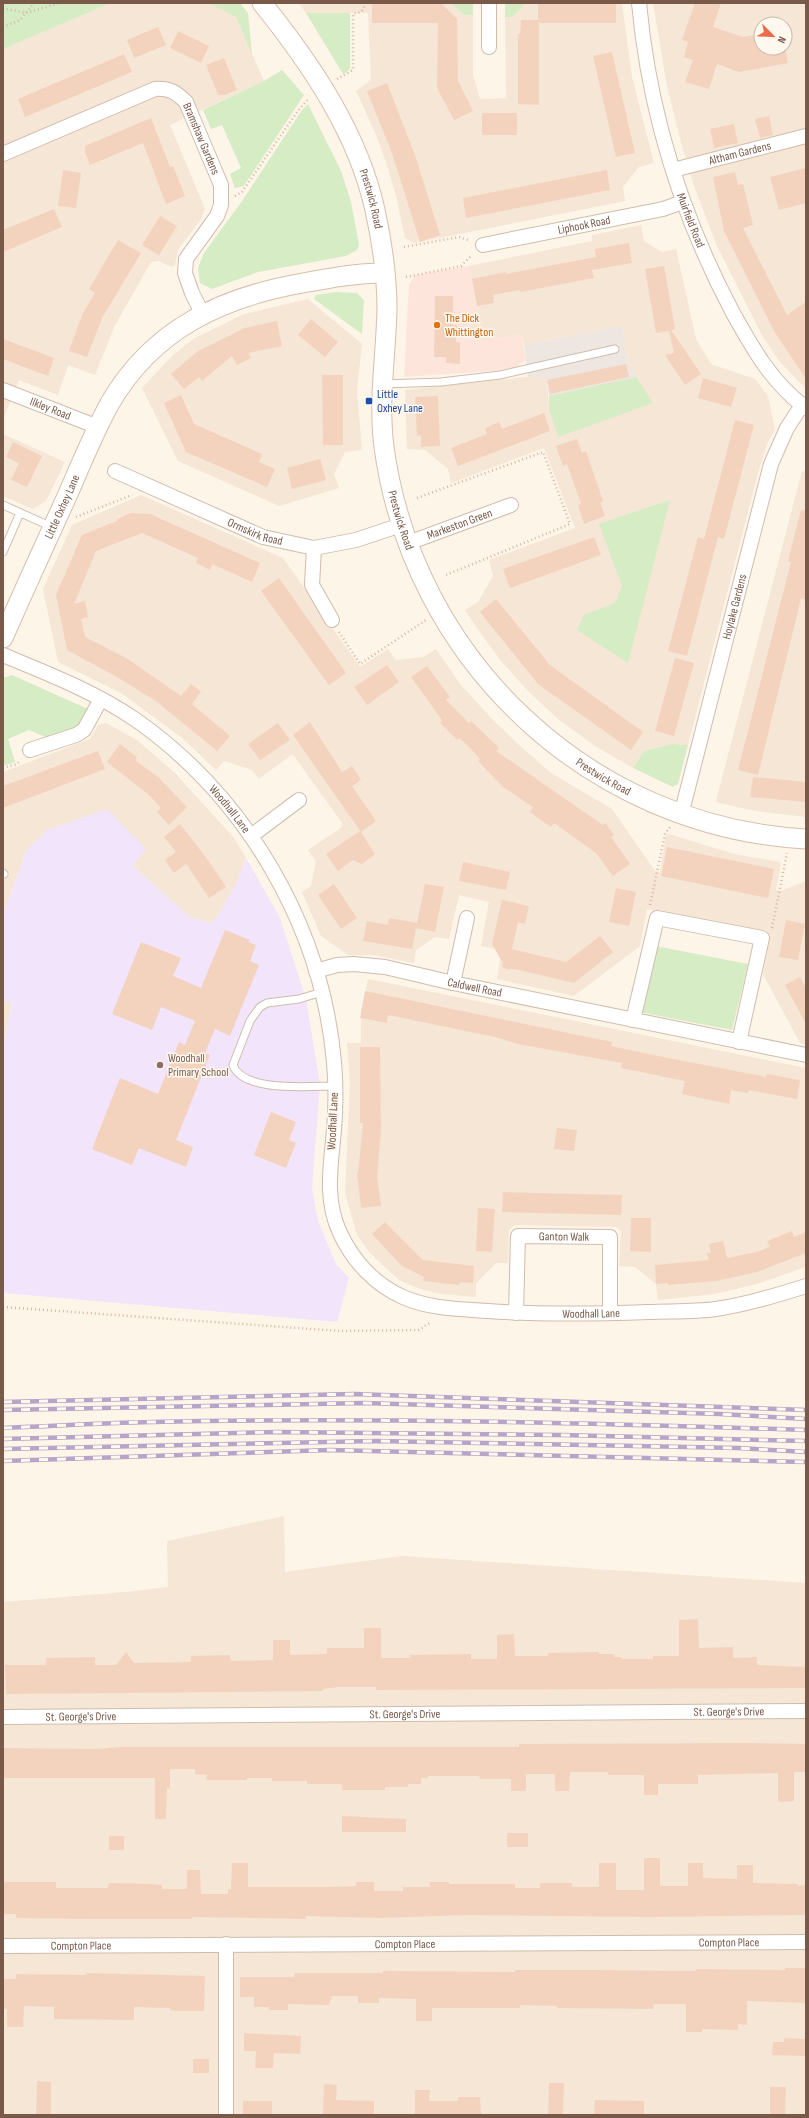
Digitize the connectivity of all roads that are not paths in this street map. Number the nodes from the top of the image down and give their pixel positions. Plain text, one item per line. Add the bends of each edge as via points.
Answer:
1 (262, 3) edge
2 (488, 3) edge
3 (639, 3) edge
4 (489, 47) dead end
5 (806, 136) edge
6 (3, 154) edge
7 (673, 170) junction
8 (683, 202) junction
9 (483, 245) road end
10 (384, 273) junction
11 (202, 313) junction
12 (615, 349) dead end
13 (382, 384) junction
14 (3, 390) edge
15 (804, 407) edge
16 (98, 427) junction
17 (115, 471) dead end
18 (3, 505) edge
19 (511, 505) dead end
20 (20, 513) junction
21 (401, 525) junction
22 (53, 528) junction
23 (408, 543) junction
24 (314, 548) junction
25 (3, 552) edge
26 (332, 620) road end
27 (3, 638) edge
28 (3, 655) edge
29 (101, 699) junction
30 (30, 750) dead end
31 (299, 800) dead end
32 (681, 815) junction
33 (251, 836) junction
34 (798, 839) edge
35 (467, 918) dead end
36 (316, 971) junction
37 (453, 983) junction
38 (322, 992) junction
39 (633, 1020) junction
40 (739, 1042) junction
41 (806, 1055) edge
42 (335, 1086) junction
43 (806, 1286) edge
44 (516, 1313) junction
45 (610, 1314) junction
46 (806, 1711) edge
47 (3, 1717) edge
48 (806, 1942) edge
49 (226, 1944) junction
50 (3, 1946) edge
51 (226, 2115) edge

1 - 10 main road, Prestwick Road via 321,86 356,151 374,208
2 - 4 street
3 - 7 street, Muirfield Road via 650,85
5 - 7 street, Altham Gardens
6 - 11 street, Bramshaw Gardens via 155,89 166,88 177,94 186,102 221,185 221,205 217,216 186,259 185,273
7 - 8 street, Muirfield Road
8 - 9 street, Liphook Road via 663,209
8 - 15 street, Muirfield Road via 726,300 759,358 785,390
10 - 11 main road, Little Oxhey Lane via 364,273 278,287
10 - 13 main road, Prestwick Road via 387,308
11 - 16 main road, Little Oxhey Lane via 175,330 151,351 126,380
12 - 13 lane via 500,376
13 - 21 main road, Prestwick Road via 384,445
14 - 16 street, Ilkley Road
15 - 32 street, Hoylake Gardens via 788,428 771,464
16 - 22 main road, Little Oxhey Lane
17 - 24 street, Ormskirk Road via 263,537
18 - 20 lane
19 - 23 street, Markeston Green
20 - 22 lane
20 - 25 lane
21 - 23 main road, Prestwick Road
21 - 24 street, Ormskirk Road via 356,540
22 - 27 main road, Little Oxhey Lane
23 - 32 main road, Prestwick Road via 439,611 465,652 494,688 542,735 566,754 621,789
24 - 26 street via 312,585
28 - 29 street, Woodhall Lane
29 - 30 street via 84,730
29 - 33 street, Woodhall Lane via 136,720 188,763 219,795
31 - 33 street
32 - 34 main road, Prestwick Road via 726,828
33 - 36 street, Woodhall Lane via 293,909
35 - 37 street
36 - 37 street, Caldwell Road via 337,965 368,964
36 - 38 street, Woodhall Lane
37 - 39 street, Caldwell Road
38 - 42 street, Woodhall Lane via 331,1039
38 - 42 lane via 299,999 267,1003 260,1007 250,1021 233,1065 239,1075 259,1084
39 - 40 street, Caldwell Road
39 - 40 street via 657,918 762,938
40 - 41 street, Caldwell Road
42 - 44 street, Woodhall Lane via 329,1177 334,1219 351,1254 388,1289 403,1297 430,1306
43 - 45 street, Woodhall Lane via 717,1309
44 - 45 street, Woodhall Lane
44 - 45 street, Ganton Walk via 518,1236 610,1237
46 - 47 street, St. George's Drive
48 - 49 street, Compton Place
49 - 50 street, Compton Place
49 - 51 street

